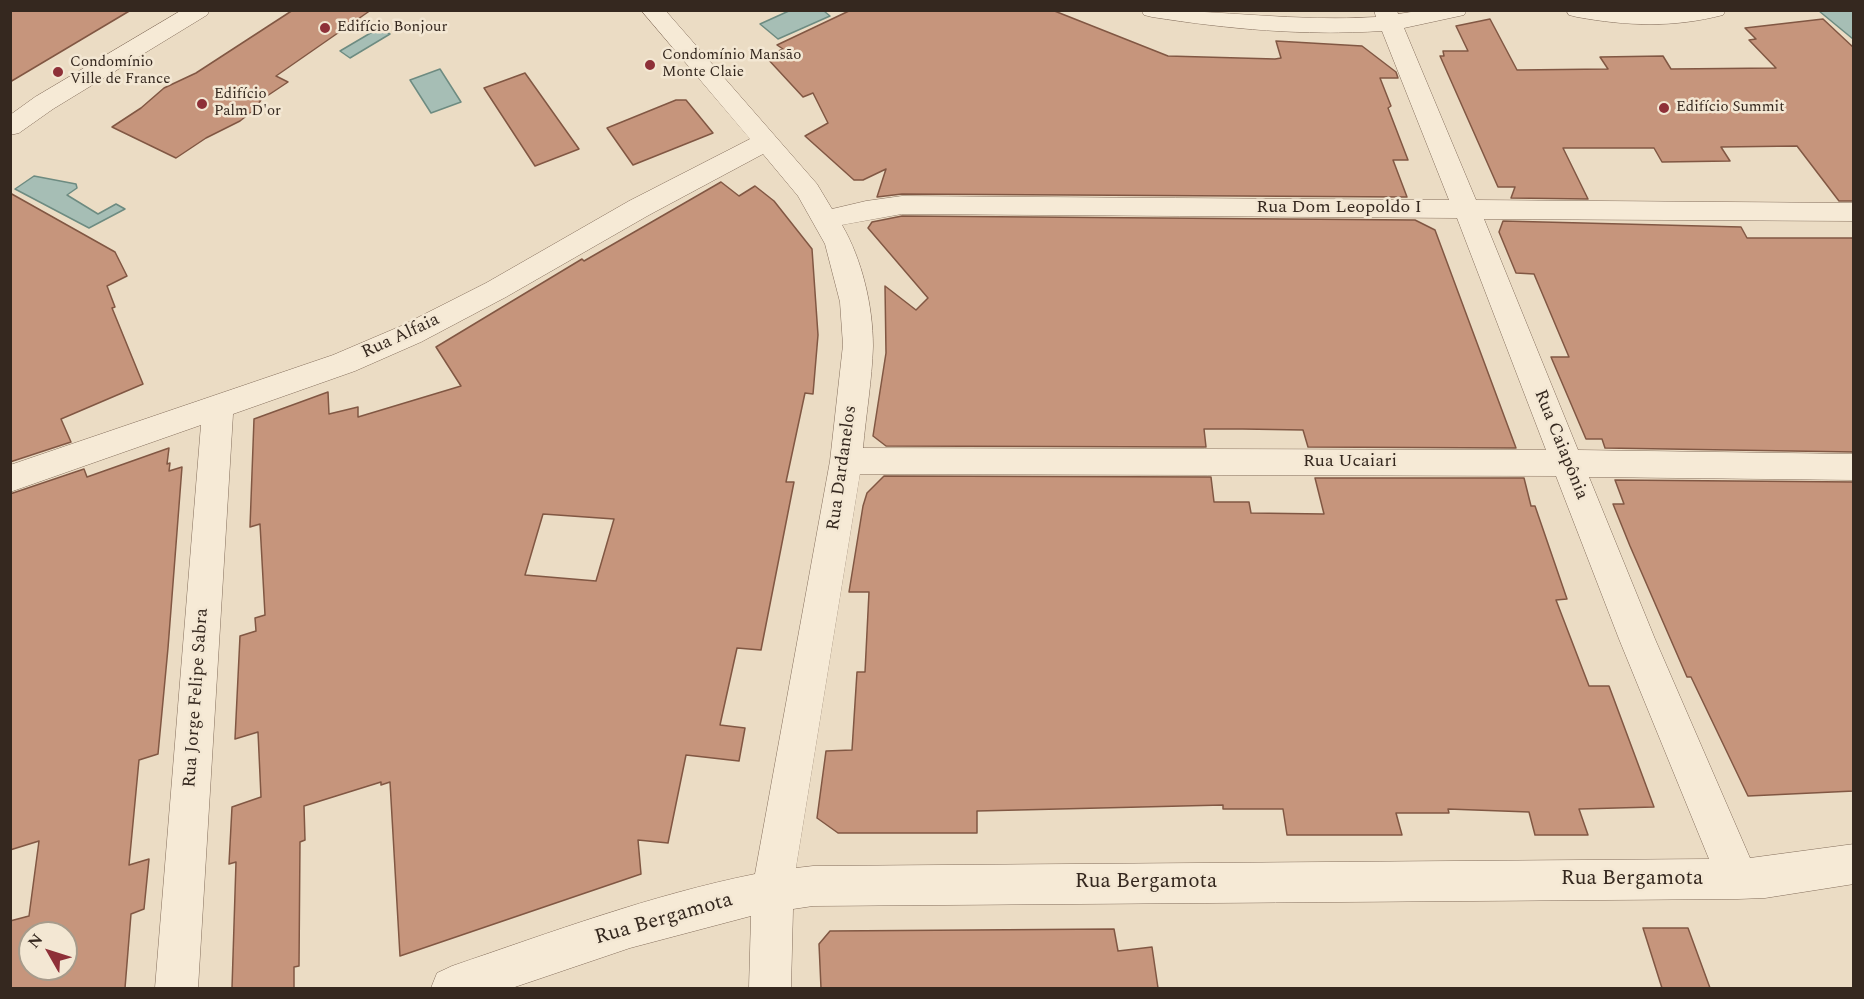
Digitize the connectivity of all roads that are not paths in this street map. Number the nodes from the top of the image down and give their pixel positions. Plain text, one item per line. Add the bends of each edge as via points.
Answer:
1 (199, 10) edge
2 (652, 10) edge
3 (1152, 10) edge
4 (1456, 10) edge
5 (1577, 10) edge
6 (1715, 10) edge
7 (1387, 17) edge
8 (10, 127) edge
9 (767, 141) junction
10 (1466, 208) junction
11 (1854, 212) edge
12 (826, 220) junction
13 (218, 408) junction
14 (846, 461) junction
15 (1566, 463) junction
16 (1854, 467) edge
17 (10, 479) edge
18 (1854, 864) edge
19 (1738, 879) junction
20 (773, 890) junction
21 (176, 988) edge
22 (452, 988) edge
23 (770, 988) edge

1 - 8 street
2 - 9 street, Rua Dardanelos
3 - 7 street via 1240,23 1297,26
4 - 7 street
5 - 6 street via 1663,19
7 - 10 street, Rua Caiapônia
9 - 12 street, Rua Dardanelos via 808,190
9 - 13 street, Rua Alfaia via 411,334 344,363
10 - 11 street, Rua Dom Leopoldo I
10 - 12 street, Rua Dom Leopoldo I via 902,205
10 - 15 street, Rua Caiapônia
12 - 14 street, Rua Dardanelos via 839,244 854,302 858,345
13 - 17 street, Rua Alfaia
13 - 21 street, Rua Jorge Felipe Sabra
14 - 15 street, Rua Ucaiari
14 - 20 street, Rua Dardanelos
15 - 16 street, Rua Ucaiari
15 - 19 street, Rua Caiapônia
18 - 19 street, Rua Bergamota
19 - 20 street, Rua Bergamota via 882,885
20 - 22 street, Rua Bergamota via 624,930
20 - 23 street, Rua Dardanelos

